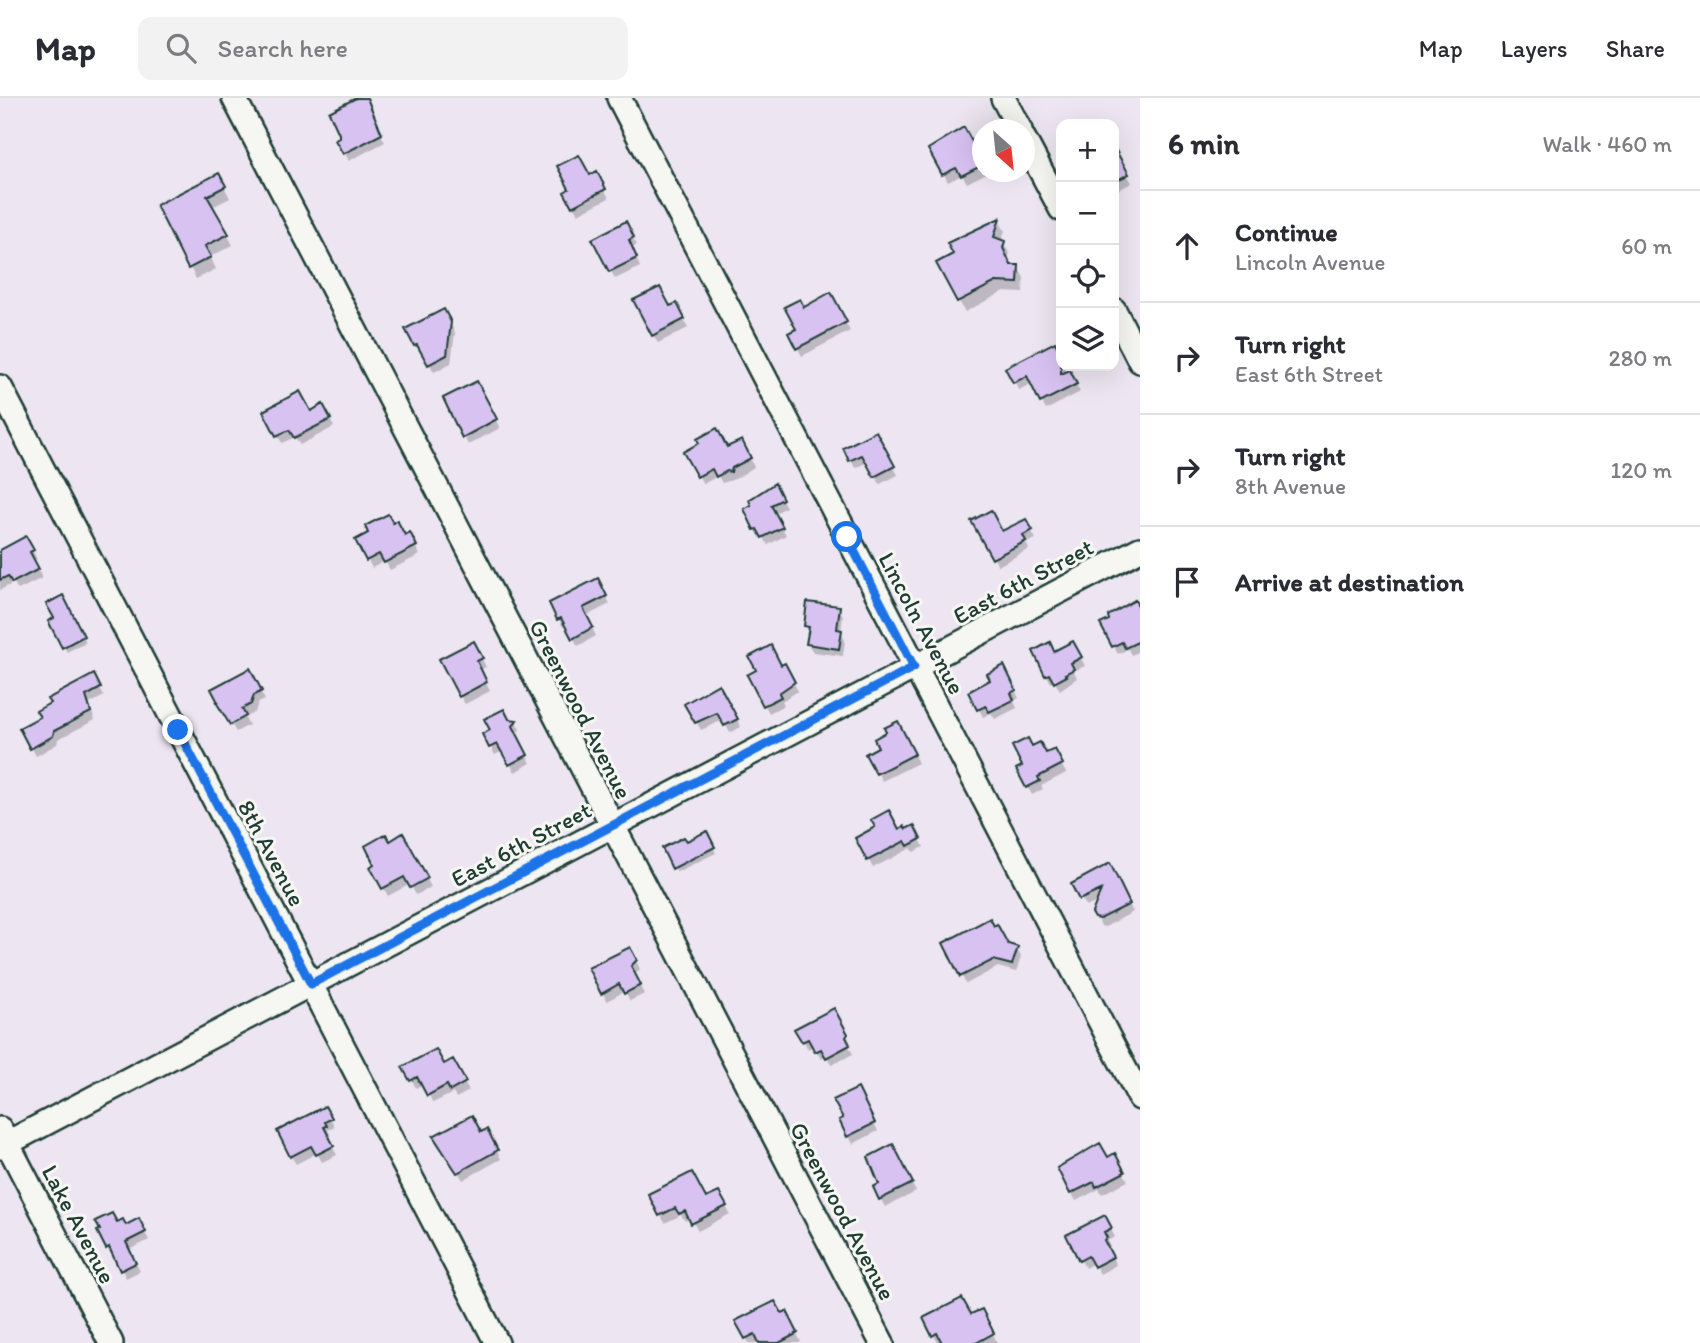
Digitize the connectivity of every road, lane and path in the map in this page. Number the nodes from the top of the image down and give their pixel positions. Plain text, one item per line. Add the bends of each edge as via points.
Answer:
1 (234, 98) edge
2 (619, 98) edge
3 (1003, 98) edge
4 (1014, 119) edge
5 (1035, 160) edge
6 (1056, 200) edge
7 (1119, 320) edge
8 (1140, 361) edge
9 (0, 387) edge
10 (1140, 549) edge
11 (914, 667) junction
12 (611, 826) junction
13 (311, 984) junction
14 (1140, 1098) edge
15 (2, 1140) edge
16 (111, 1343) edge
17 (497, 1343) edge
18 (882, 1343) edge

1 - 12 street, Greenwood Avenue
2 - 11 street, Lincoln Avenue
3 - 4 street
5 - 6 street
7 - 8 street
9 - 13 street, 8th Avenue
10 - 11 street, East 6th Street
11 - 12 street, East 6th Street
11 - 14 street, Lincoln Avenue
12 - 13 street, East 6th Street
12 - 18 street, Greenwood Avenue
13 - 15 street, East 6th Street
13 - 17 street, 8th Avenue
15 - 16 street, Lake Avenue

